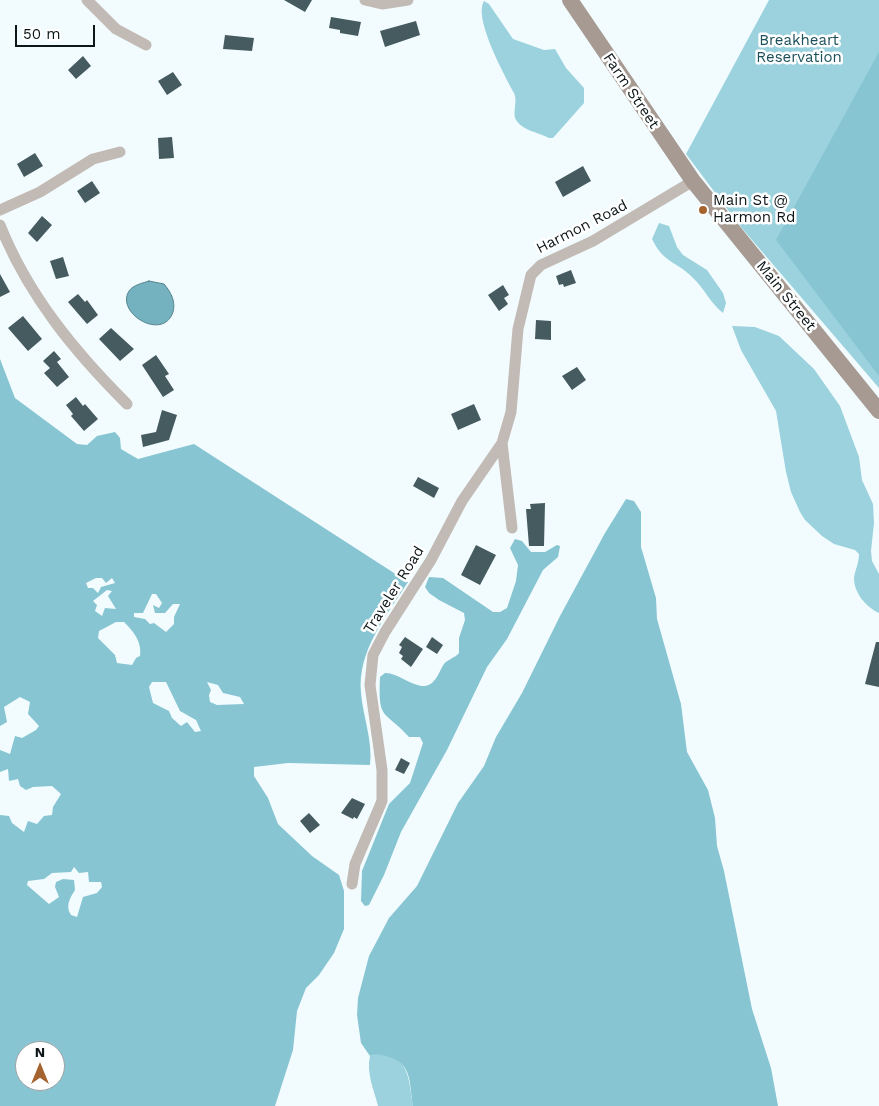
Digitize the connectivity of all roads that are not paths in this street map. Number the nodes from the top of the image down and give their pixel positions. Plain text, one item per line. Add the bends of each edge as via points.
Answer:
1 (87, 0) edge
2 (365, 0) edge
3 (408, 0) edge
4 (570, 0) edge
5 (146, 45) dead end
6 (120, 152) dead end
7 (693, 181) junction
8 (0, 210) edge
9 (0, 225) edge
10 (127, 404) dead end
11 (879, 411) edge
12 (502, 443) junction
13 (512, 528) dead end
14 (352, 884) dead end

1 - 5 street via 116,29
2 - 3 street via 389,4
4 - 7 main road, Farm Street
6 - 8 street via 92,158 40,192
7 - 11 main road, Main Street
7 - 12 street, Harmon Road via 533,272 518,329 511,412
9 - 10 street via 16,261 48,314 94,371
12 - 13 street
12 - 14 street, Traveler Road via 462,501 431,560 384,632 373,655 370,686 382,770 382,801 355,864

